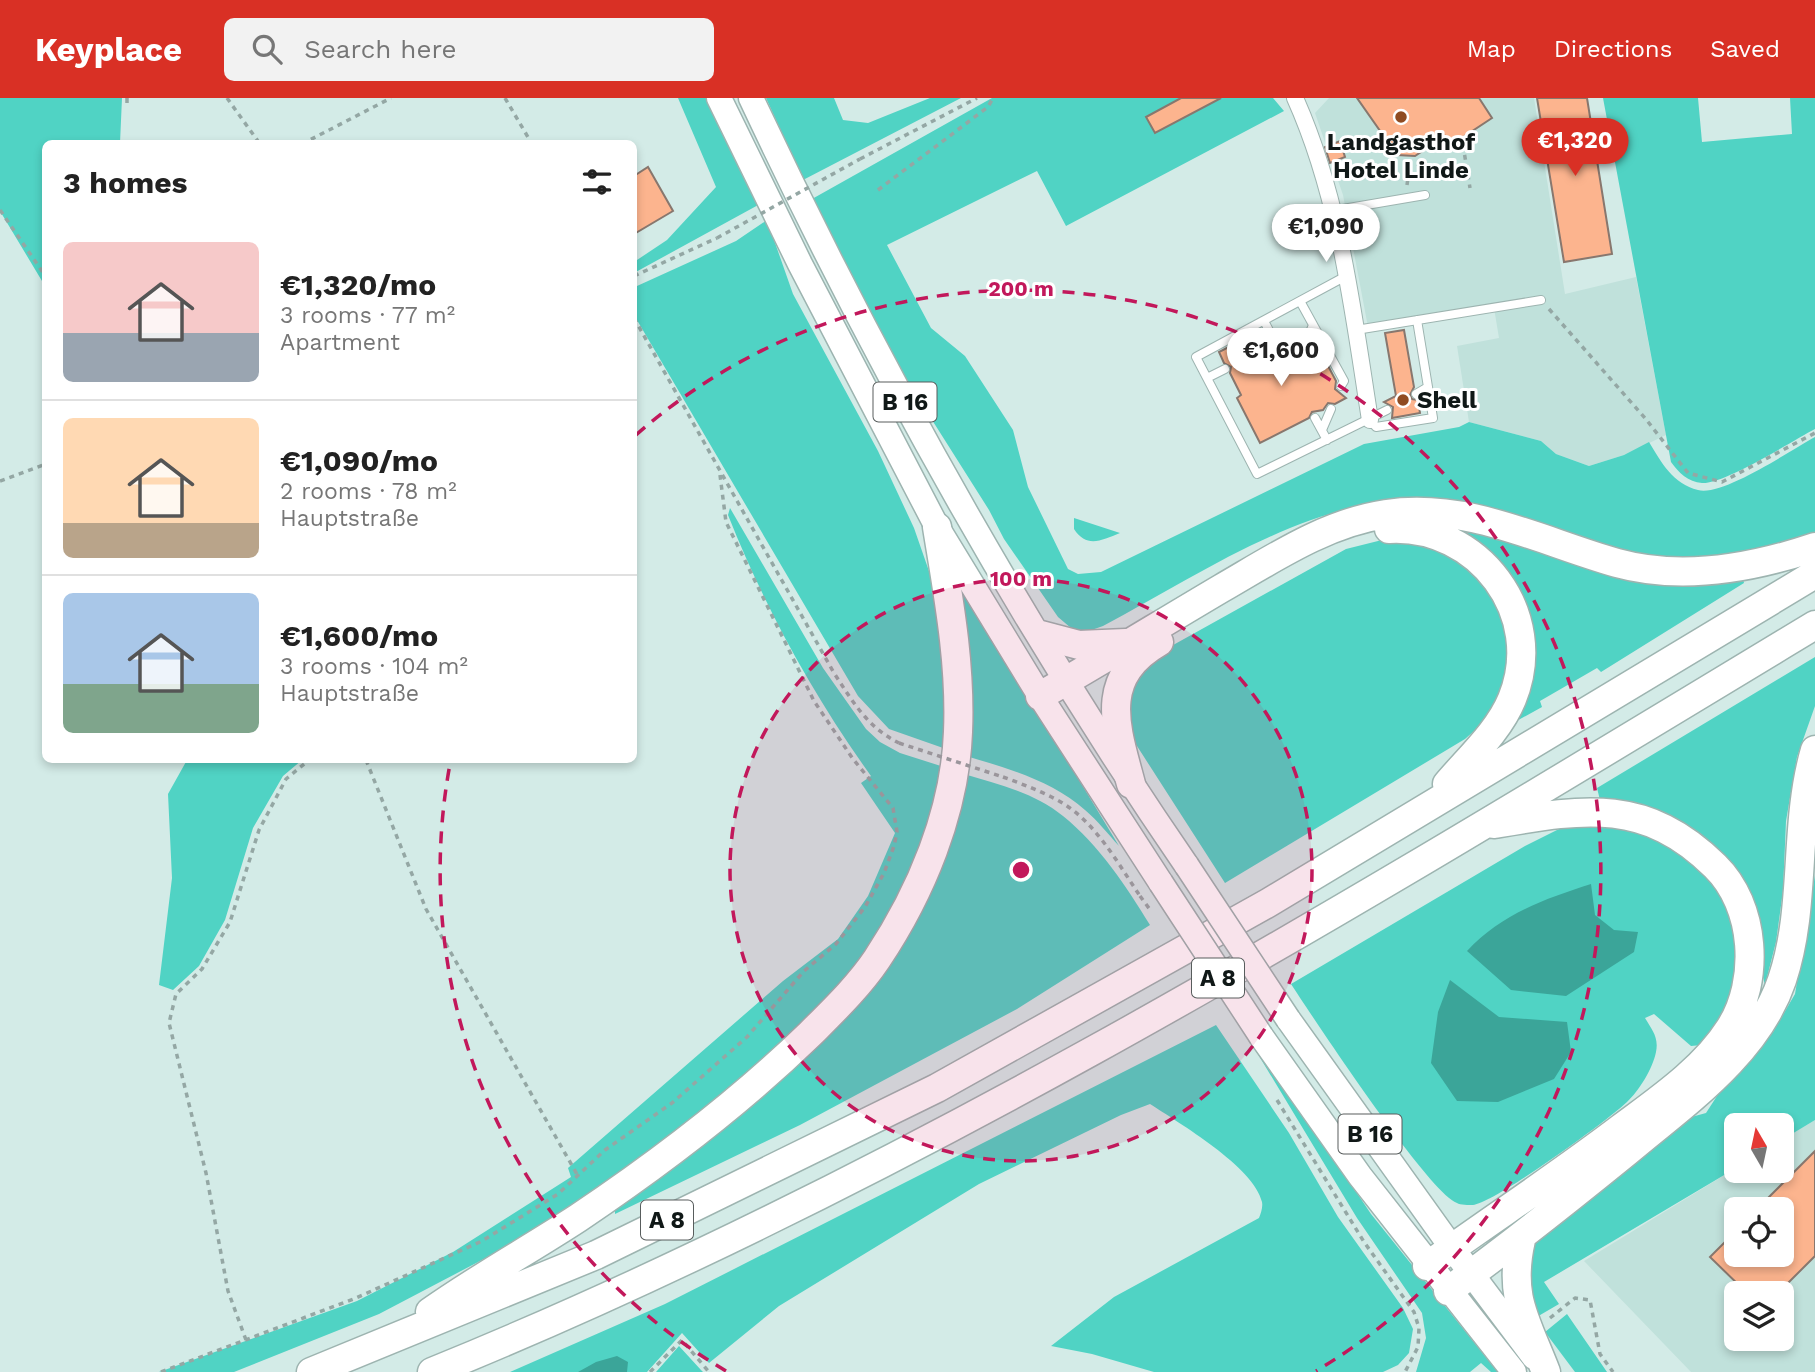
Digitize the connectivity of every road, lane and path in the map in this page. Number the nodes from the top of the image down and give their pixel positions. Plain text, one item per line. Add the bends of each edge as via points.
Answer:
1 (127, 98) edge
2 (227, 98) edge
3 (391, 98) edge
4 (505, 98) edge
5 (719, 98) edge
6 (751, 98) edge
7 (977, 98) edge
8 (993, 98) edge
9 (1299, 100) edge
10 (127, 108) dead end
11 (257, 140) edge
12 (310, 140) edge
13 (530, 140) edge
14 (1463, 145) dead end
15 (1411, 156) dead end
16 (1470, 188) dead end
17 (878, 190) dead end
18 (1425, 195) dead end
19 (1409, 198) junction
20 (0, 210) edge
21 (1331, 211) junction
22 (42, 271) edge
23 (637, 275) edge
24 (1348, 275) junction
25 (1541, 300) joint
26 (1300, 301) junction
27 (1417, 320) junction
28 (1264, 321) junction
29 (637, 323) edge
30 (1313, 325) junction
31 (1356, 330) junction
32 (1275, 343) junction
33 (1305, 344) dead end
34 (1254, 354) dead end
35 (1282, 355) dead end
36 (1225, 369) dead end
37 (1207, 378) junction
38 (1341, 386) dead end
39 (1428, 387) junction
40 (1416, 394) dead end
41 (1331, 409) dead end
42 (1387, 410) dead end
43 (1315, 418) dead end
44 (1370, 419) junction
45 (1322, 430) junction
46 (1815, 433) edge
47 (1327, 440) junction
48 (42, 465) edge
49 (720, 475) junction
50 (0, 481) edge
51 (937, 527) junction
52 (1815, 547) edge
53 (1815, 574) edge
54 (1815, 625) edge
55 (1041, 635) junction
56 (1129, 643) junction
57 (1068, 680) junction
58 (1040, 696) junction
59 (1815, 750) edge
60 (305, 763) edge
61 (367, 763) edge
62 (1131, 785) junction
63 (1429, 803) junction
64 (1475, 827) junction
65 (1150, 889) junction
66 (1271, 1091) dead end
67 (578, 1176) junction
68 (1521, 1240) junction
69 (1452, 1248) junction
70 (1427, 1266) junction
71 (1471, 1274) junction
72 (1448, 1291) junction
73 (1543, 1323) dead end
74 (246, 1340) junction
75 (391, 1340) junction
76 (161, 1372) edge
77 (311, 1372) edge
78 (432, 1372) edge
79 (650, 1372) edge
80 (709, 1372) edge
81 (1404, 1372) edge
82 (1514, 1372) edge
83 (1545, 1372) edge
84 (1613, 1372) edge

1 - 10 path
2 - 11 path
3 - 12 path
4 - 13 path
5 - 51 main road, B 16
6 - 55 main road, B 16 via 823,252 965,513
7 - 23 path, bridge via 717,238
8 - 17 path via 988,107
9 - 21 street
14 - 16 path
15 - 19 path
18 - 19 lane
19 - 21 lane
20 - 22 path
21 - 24 street
24 - 26 lane
24 - 31 street
25 - 27 lane
25 - 46 path via 1688,473 1722,482
26 - 28 lane
26 - 30 lane
27 - 31 lane
27 - 39 lane
28 - 32 lane
28 - 37 lane via 1196,356
29 - 49 path
30 - 33 lane
30 - 38 lane via 1344,381
31 - 44 street
32 - 34 lane
32 - 35 lane
36 - 37 lane
37 - 47 lane via 1257,474
39 - 40 lane
39 - 44 lane via 1433,418 1376,427
41 - 45 lane
42 - 44 lane
43 - 45 lane
44 - 47 lane
45 - 47 lane
48 - 50 path
49 - 65 path, bridge via 864,718 879,733 1060,801
49 - 67 path via 726,522 748,570 814,701 893,808 897,832 884,873 836,944 804,971 747,1037
51 - 58 main road, B 16
51 - 75 highway via 956,641 958,733 933,854 876,961 780,1063 665,1158
52 - 56 highway via 1760,564 1655,570 1618,563 1488,520 1421,512 1387,514 1329,530 1284,552
53 - 63 highway, A 8
54 - 64 highway, A 8
55 - 56 highway via 1079,645
55 - 57 main road, B 16
56 - 57 highway
57 - 58 highway
57 - 62 main road, B 16
58 - 65 main road, B 16
59 - 68 highway via 1801,812 1791,944 1782,981 1767,1013 1726,1068
60 - 74 path via 286,779 259,830 230,922 202,969 176,994 169,1023 206,1173 228,1291
61 - 67 path via 426,909
62 - 63 highway via 1116,698 1131,662 1298,563 1351,537 1405,528 1448,539 1483,562 1510,601 1521,652 1519,676 1506,710
62 - 69 main road, B 16, bridge via 1288,1019
63 - 75 highway, A 8 via 1268,903 937,1088 596,1255
64 - 69 highway via 1578,813 1616,813 1676,832 1720,871 1737,899 1750,950 1741,1004 1731,1027 1709,1056 1657,1102
64 - 78 highway, A 8 via 1189,995 957,1123 585,1307
65 - 70 main road, B 16, bridge
66 - 81 path via 1413,1312 1419,1328 1418,1347
67 - 74 path via 558,1194 482,1241 356,1298
68 - 71 highway
68 - 83 highway via 1516,1296
69 - 70 highway
69 - 71 main road, B 16
70 - 72 main road, B 16
71 - 72 highway
71 - 83 main road, B 16
72 - 82 main road, B 16
73 - 84 path via 1575,1298 1590,1300 1600,1354
74 - 76 path
75 - 77 highway, A 8
79 - 80 path via 682,1340

